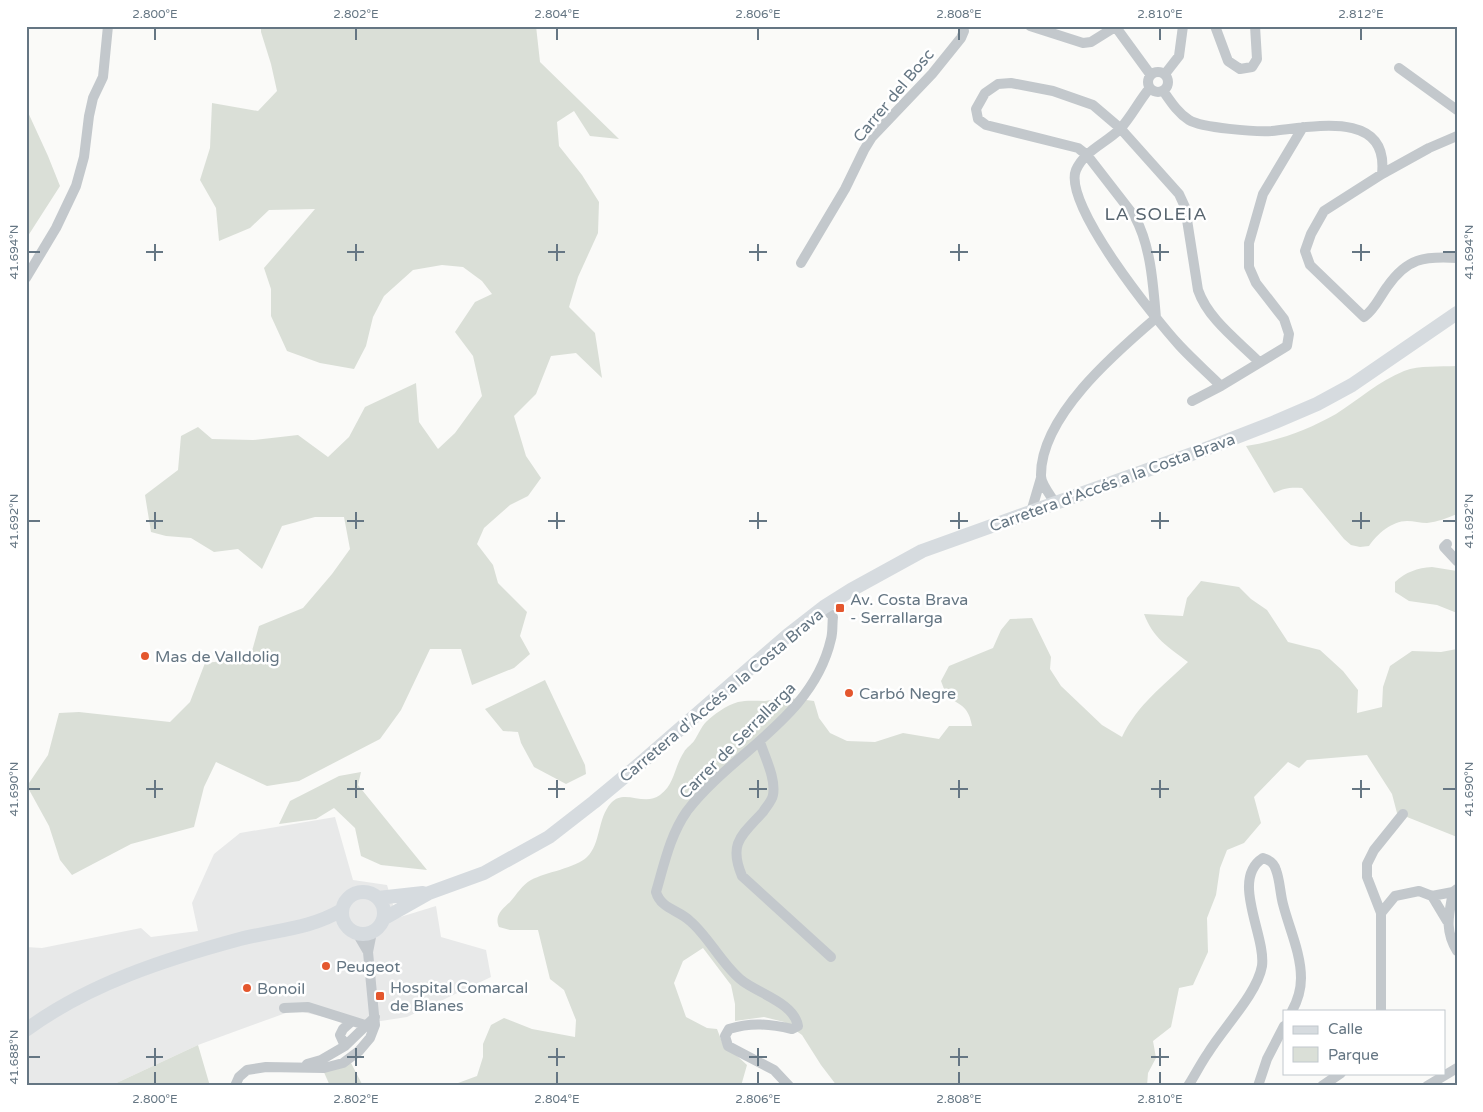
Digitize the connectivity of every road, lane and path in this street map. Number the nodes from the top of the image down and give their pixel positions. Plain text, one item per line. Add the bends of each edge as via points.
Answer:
1 (108, 26) edge
2 (962, 26) edge
3 (1030, 26) edge
4 (1115, 26) edge
5 (1183, 26) edge
6 (1214, 26) edge
7 (1255, 26) edge
8 (1399, 68) dead end
9 (1150, 74) junction
10 (1166, 74) junction
11 (1149, 88) junction
12 (1164, 92) junction
13 (1457, 110) edge
14 (1303, 127) junction
15 (1120, 128) junction
16 (1457, 136) edge
17 (1087, 155) junction
18 (1382, 174) junction
19 (1457, 258) edge
20 (801, 263) dead end
21 (26, 278) edge
22 (1457, 313) edge
23 (1156, 318) junction
24 (1259, 362) junction
25 (1221, 386) junction
26 (1192, 401) dead end
27 (1041, 478) junction
28 (1055, 503) junction
29 (1031, 512) junction
30 (1447, 544) dead end
31 (1457, 561) edge
32 (824, 607) junction
33 (760, 742) junction
34 (1403, 814) dead end
35 (1455, 891) edge
36 (429, 893) junction
37 (1432, 896) junction
38 (378, 898) junction
39 (342, 910) junction
40 (1381, 912) junction
41 (383, 919) junction
42 (1448, 921) junction
43 (313, 924) junction
44 (358, 930) junction
45 (1457, 951) edge
46 (831, 957) dead end
47 (284, 1008) dead end
48 (1293, 1010) edge
49 (1381, 1010) edge
50 (375, 1017) junction
51 (352, 1021) junction
52 (365, 1025) junction
53 (1283, 1028) edge
54 (26, 1030) edge
55 (370, 1038) junction
56 (345, 1046) junction
57 (302, 1066) junction
58 (1457, 1068) edge
59 (1340, 1074) edge
60 (235, 1086) edge
61 (790, 1086) edge
62 (1188, 1086) edge
63 (1258, 1086) edge
64 (1322, 1086) edge
65 (1427, 1086) edge

1 - 21 street via 103,77 91,107 84,158 76,186
2 - 20 street, Carrer del Bosc via 961,38 932,74 872,137
3 - 4 street via 1084,43
4 - 9 street
5 - 10 street via 1178,56
6 - 7 street via 1228,61 1240,69 1252,67 1258,59
8 - 13 street
9 - 10 street via 1158,71
9 - 11 street
10 - 12 street via 1169,84
11 - 12 street via 1156,93
11 - 15 street
12 - 14 street via 1178,112 1190,121 1246,131
14 - 18 street via 1334,125 1368,134 1378,144
14 - 24 street via 1263,194 1249,243 1249,267 1256,283 1284,319 1289,334 1287,346
15 - 17 street
15 - 17 street via 1093,105 1054,91 998,84 984,92 976,110 978,119 986,125 1078,148
15 - 24 street via 1179,194 1185,207 1202,302
16 - 18 street
17 - 23 street via 1141,228 1152,270
17 - 23 street via 1074,178 1080,200 1094,232
18 - 19 street via 1324,211 1305,251 1310,265 1364,317 1372,311 1401,269 1413,261 1431,257
22 - 28 main road, Carretera d'Accés a la Costa Brava via 1352,386 1317,404 1266,426
23 - 25 street
23 - 27 street via 1094,374 1059,420 1045,450
24 - 25 street
25 - 26 street
27 - 28 street
27 - 29 street
28 - 29 main road, Carretera d'Accés a la Costa Brava
29 - 32 main road, Carretera d'Accés a la Costa Brava via 922,551
30 - 31 street via 1444,548
32 - 33 street, Carrer de Serrallarga via 833,617 832,638 822,666 801,701
32 - 36 main road, Carretera d'Accés a la Costa Brava via 549,837 484,873
33 - 46 street via 772,778 773,795 735,848 737,863 742,876
33 - 61 street, Carrer de Serrallarga via 714,780 675,829 656,892 667,907 690,920 740,979 785,1006 797,1020 798,1026 792,1029 767,1024 742,1025 729,1029 725,1036 728,1046 774,1070
34 - 40 street via 1366,864 1366,877
35 - 37 street
35 - 42 street
36 - 38 main road, Carretera d'Accés a la Costa Brava
36 - 41 main road, Carretera d'Accés a la Costa Brava
37 - 40 street via 1419,891 1395,896
37 - 42 street
38 - 39 main road via 368,892 357,892 346,900
38 - 41 main road via 384,909
39 - 43 main road
39 - 44 main road via 342,918
40 - 49 street
41 - 44 main road via 378,927
42 - 45 street via 1450,939
43 - 44 main road
43 - 54 main road via 241,939 171,960 72,1000
44 - 50 street via 368,952
47 - 51 street via 308,1006
48 - 62 street via 1299,998 1300,961 1289,929 1277,870 1272,861 1263,858 1255,862 1250,875 1250,898 1262,964 1257,982
50 - 52 street
50 - 55 street
51 - 52 street
51 - 56 street via 340,1035
52 - 55 street
52 - 56 street
53 - 63 street
55 - 57 street via 343,1063 324,1068
56 - 57 street via 322,1060
57 - 60 street via 247,1070
58 - 65 street
59 - 64 street

